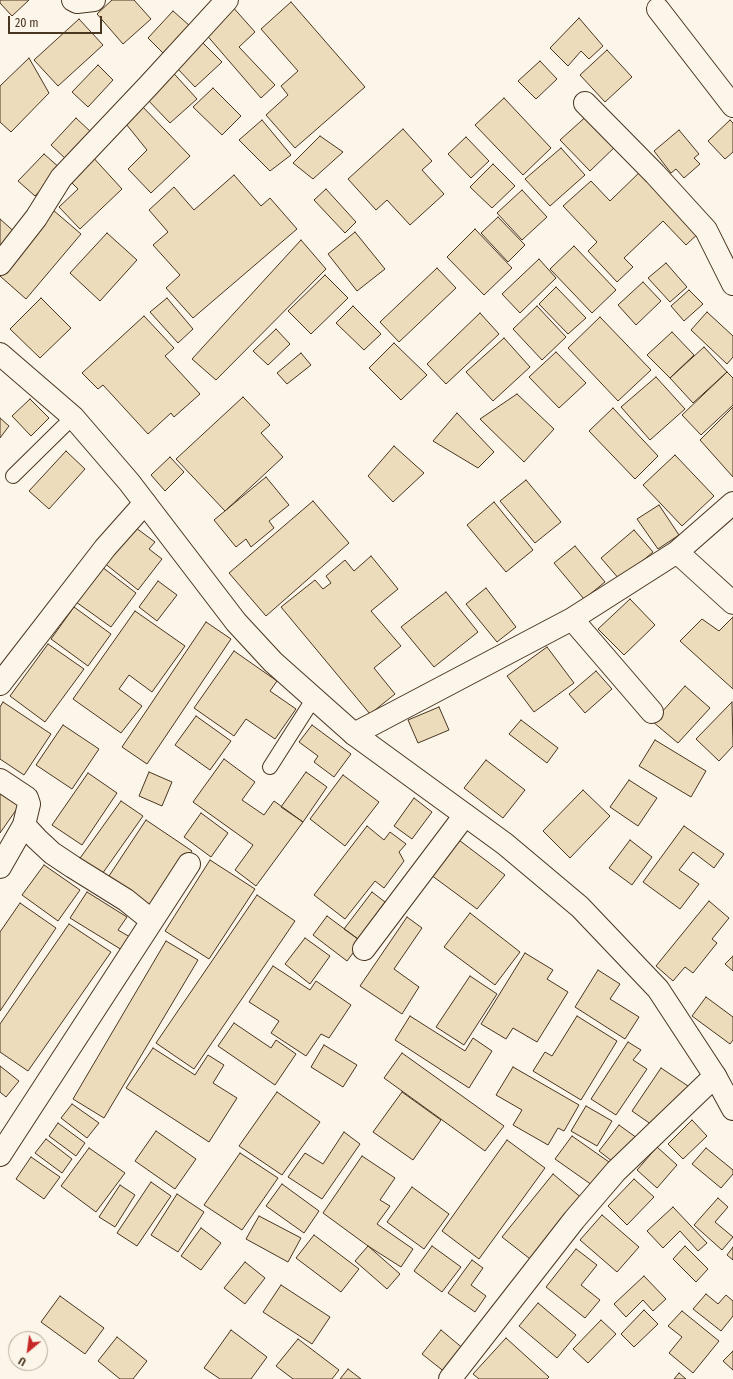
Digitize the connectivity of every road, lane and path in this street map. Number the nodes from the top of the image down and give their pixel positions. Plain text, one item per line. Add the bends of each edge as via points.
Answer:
1 (74, 0) edge
2 (94, 0) edge
3 (227, 0) edge
4 (658, 9) dead end
5 (585, 103) dead end
6 (733, 106) edge
7 (0, 264) edge
8 (733, 284) edge
9 (0, 354) edge
10 (73, 417) junction
11 (13, 476) dead end
12 (145, 503) junction
13 (733, 503) edge
14 (677, 552) junction
15 (733, 603) edge
16 (572, 619) junction
17 (0, 684) edge
18 (314, 698) junction
19 (652, 712) dead end
20 (354, 734) junction
21 (270, 767) dead end
22 (0, 780) edge
23 (465, 815) junction
24 (24, 825) junction
25 (189, 864) dead end
26 (0, 866) edge
27 (152, 921) junction
28 (364, 949) dead end
29 (715, 1076) junction
30 (733, 1109) edge
31 (0, 1155) edge
32 (450, 1379) edge

1 - 2 street
3 - 7 street via 61,178 36,218
4 - 6 street
5 - 8 street via 656,174 706,230
9 - 10 street
10 - 11 lane
10 - 12 street
12 - 17 street via 105,548
12 - 18 street via 236,622 273,662
13 - 14 street
14 - 15 street
14 - 16 street
16 - 19 street
16 - 20 street
18 - 20 street
18 - 21 lane
20 - 23 street
22 - 24 street via 27,798 29,804
23 - 28 street
23 - 29 street via 505,844 580,907 658,989
24 - 26 street
24 - 27 street via 52,853 126,900
25 - 27 street
27 - 31 street
29 - 30 street
29 - 32 street via 616,1171 574,1220

